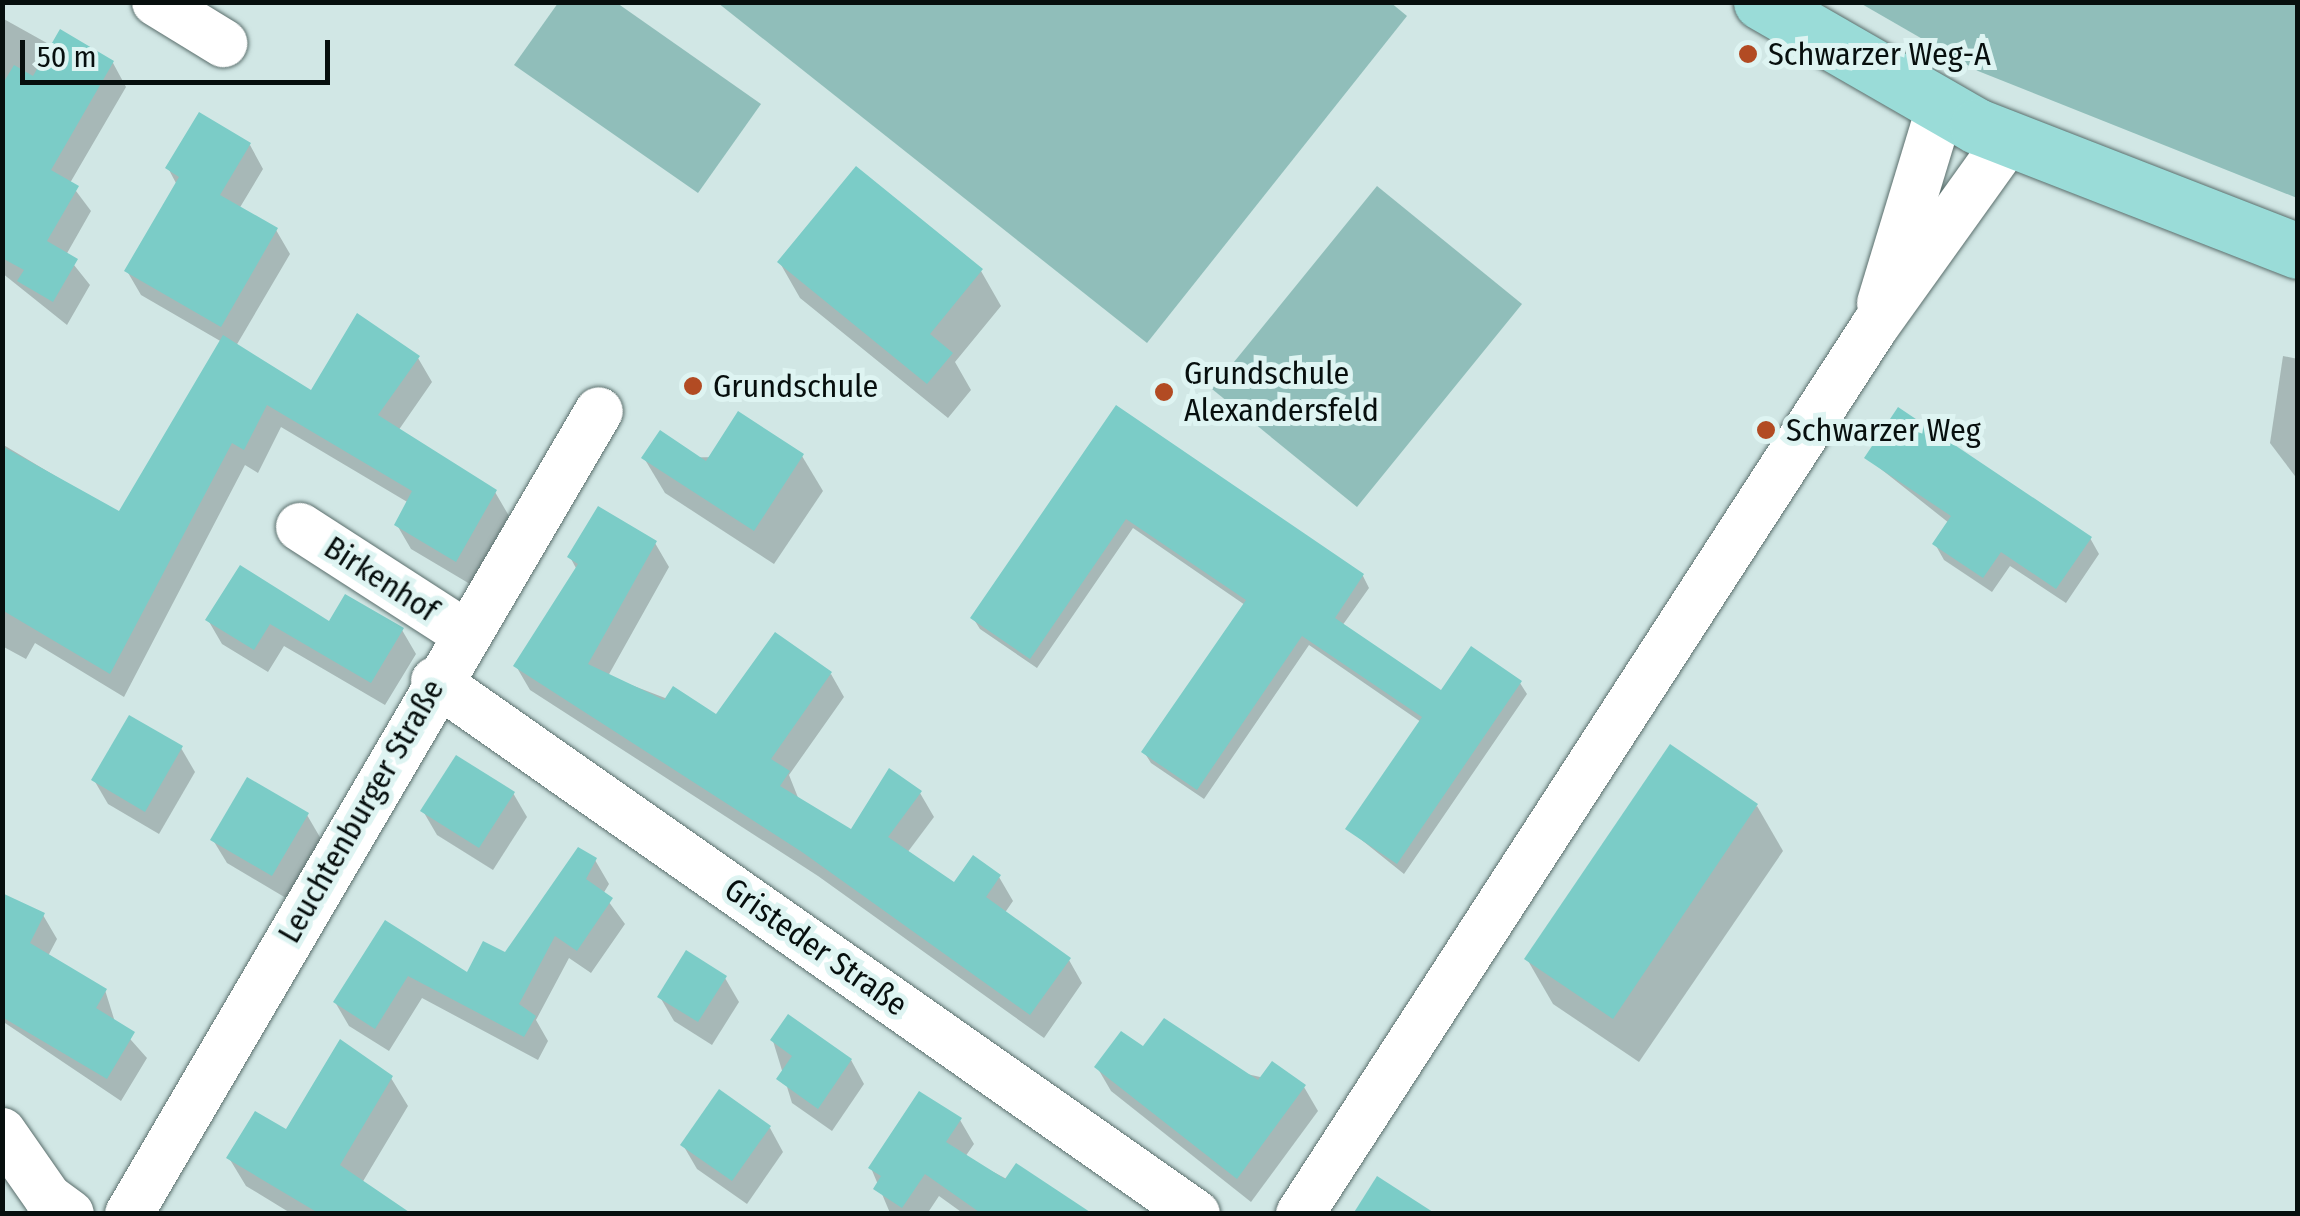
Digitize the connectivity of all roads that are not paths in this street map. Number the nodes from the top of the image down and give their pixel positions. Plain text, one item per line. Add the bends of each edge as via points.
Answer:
1 (156, 2) edge
2 (1761, 2) edge
3 (223, 44) dead end
4 (1975, 125) junction
5 (2298, 251) edge
6 (1875, 326) junction
7 (599, 411) dead end
8 (300, 527) dead end
9 (463, 632) junction
10 (435, 681) junction
11 (2, 1132) edge
12 (53, 1208) edge
13 (129, 1214) edge
14 (1196, 1214) edge
15 (1300, 1214) edge

1 - 3 street
2 - 4 main road
4 - 5 main road
4 - 6 street
4 - 6 street
6 - 15 street
7 - 9 street, Leuchtenburger Straße
8 - 9 street, Birkenhof
9 - 10 street, Leuchtenburger Straße
10 - 13 street, Leuchtenburger Straße
10 - 14 street, Gristeder Straße
11 - 12 street

